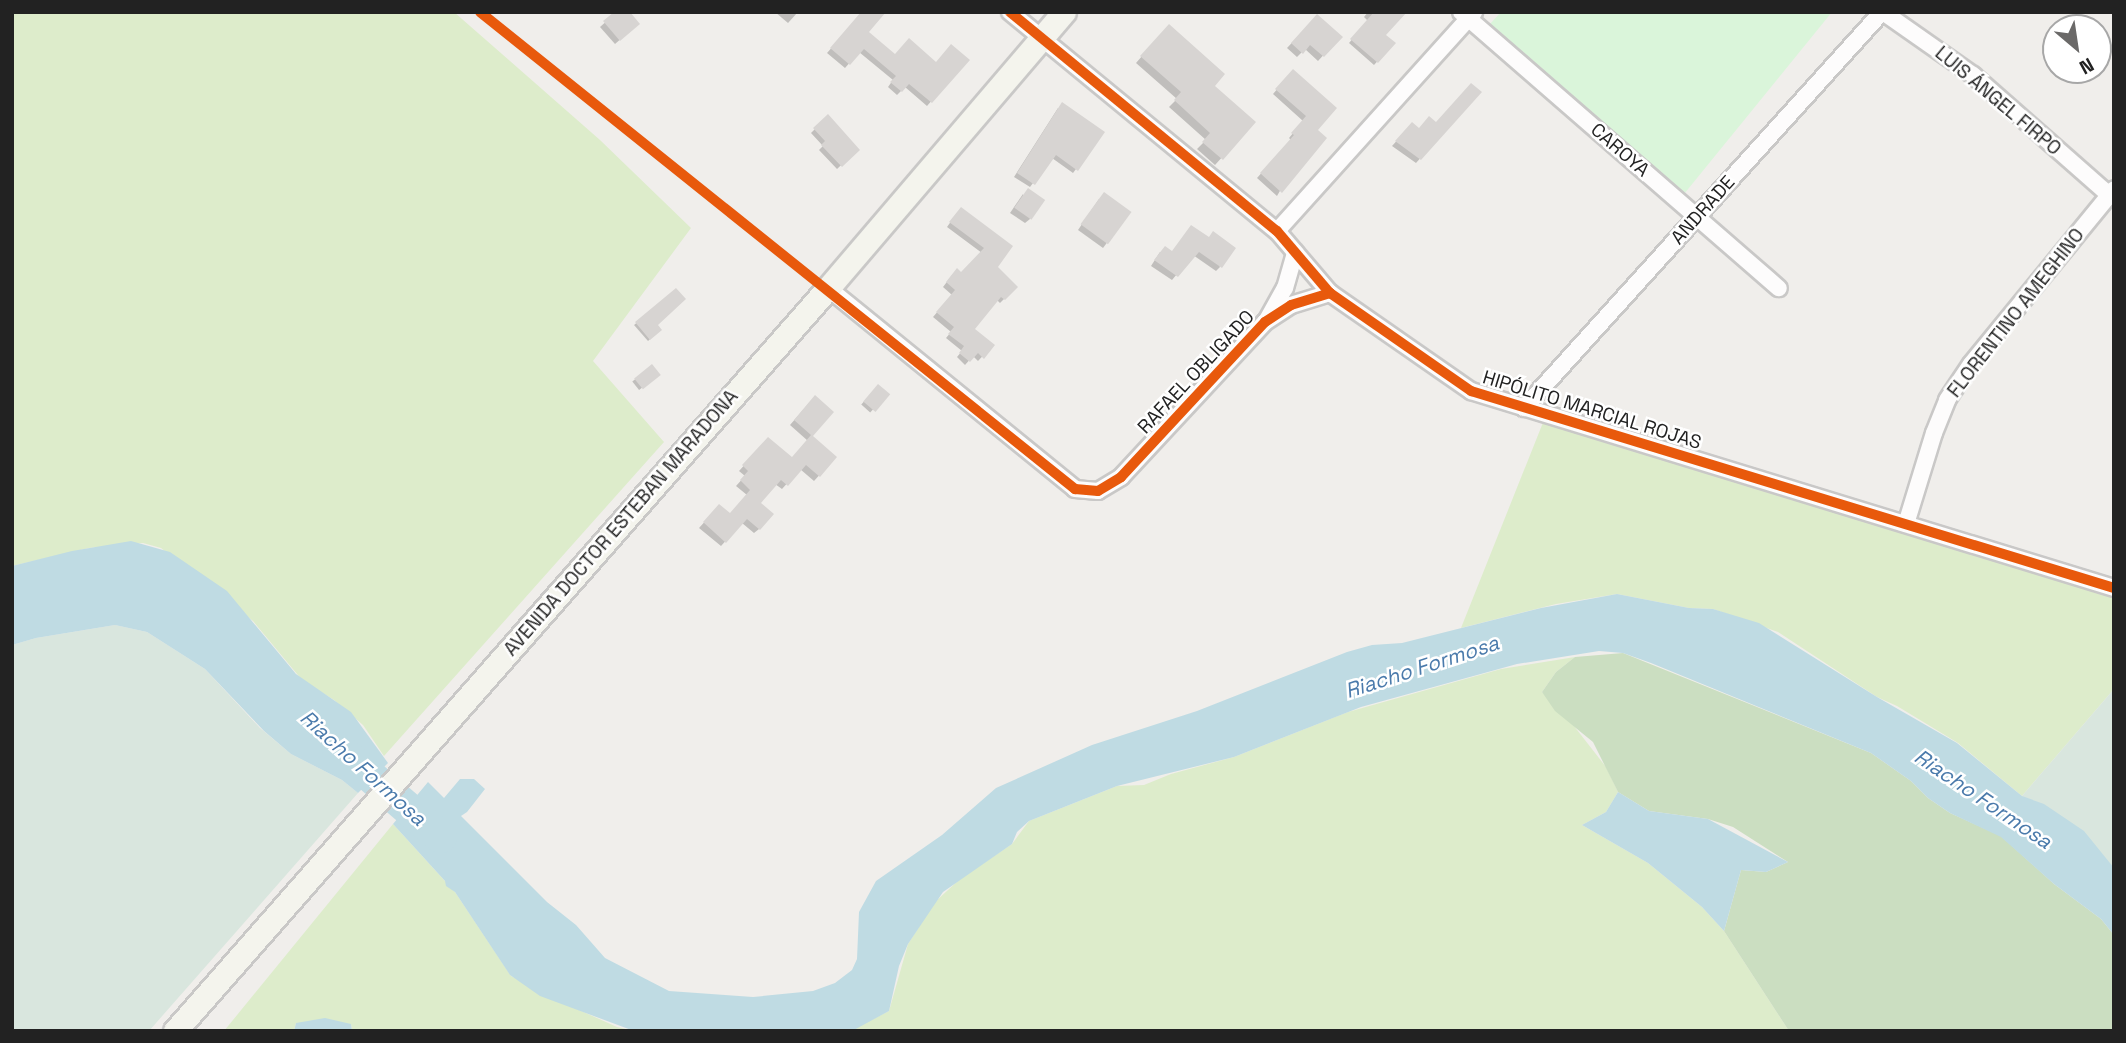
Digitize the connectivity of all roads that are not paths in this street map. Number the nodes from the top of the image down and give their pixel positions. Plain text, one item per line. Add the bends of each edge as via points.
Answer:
1 (1010, 12) edge
2 (1064, 12) edge
3 (1883, 12) edge
4 (1468, 14) edge
5 (1041, 38) junction
6 (2111, 192) edge
7 (1697, 217) junction
8 (1277, 232) junction
9 (1294, 252) junction
10 (828, 288) junction
11 (1779, 288) dead end
12 (1330, 293) junction
13 (1265, 322) junction
14 (1524, 408) junction
15 (1906, 524) junction
16 (2114, 588) edge
17 (175, 1031) edge

1 - 5 street, HIPÓLITO MARCIAL ROJAS
2 - 5 main road, AVENIDA DOCTOR ESTEBAN MARADONA
3 - 6 street, LUIS ÁNGEL FIRPO via 1973,75
3 - 7 street, ANDRADE
4 - 7 street, CAROYA
4 - 8 street
5 - 8 street, HIPÓLITO MARCIAL ROJAS
5 - 10 main road, AVENIDA DOCTOR ESTEBAN MARADONA
6 - 15 street, FLORENTINO AMEGHINO via 1947,400
7 - 11 street, CAROYA
7 - 14 street, ANDRADE
8 - 9 street, HIPÓLITO MARCIAL ROJAS
9 - 12 street, HIPÓLITO MARCIAL ROJAS
9 - 13 street via 1285,288
10 - 13 street, RAFAEL OBLIGADO via 1075,489 1098,491 1121,477
10 - 17 main road, AVENIDA DOCTOR ESTEBAN MARADONA
12 - 13 street, RAFAEL OBLIGADO via 1291,305
12 - 14 street, HIPÓLITO MARCIAL ROJAS via 1471,391
14 - 15 street, HIPÓLITO MARCIAL ROJAS
15 - 16 street, HIPÓLITO MARCIAL ROJAS

